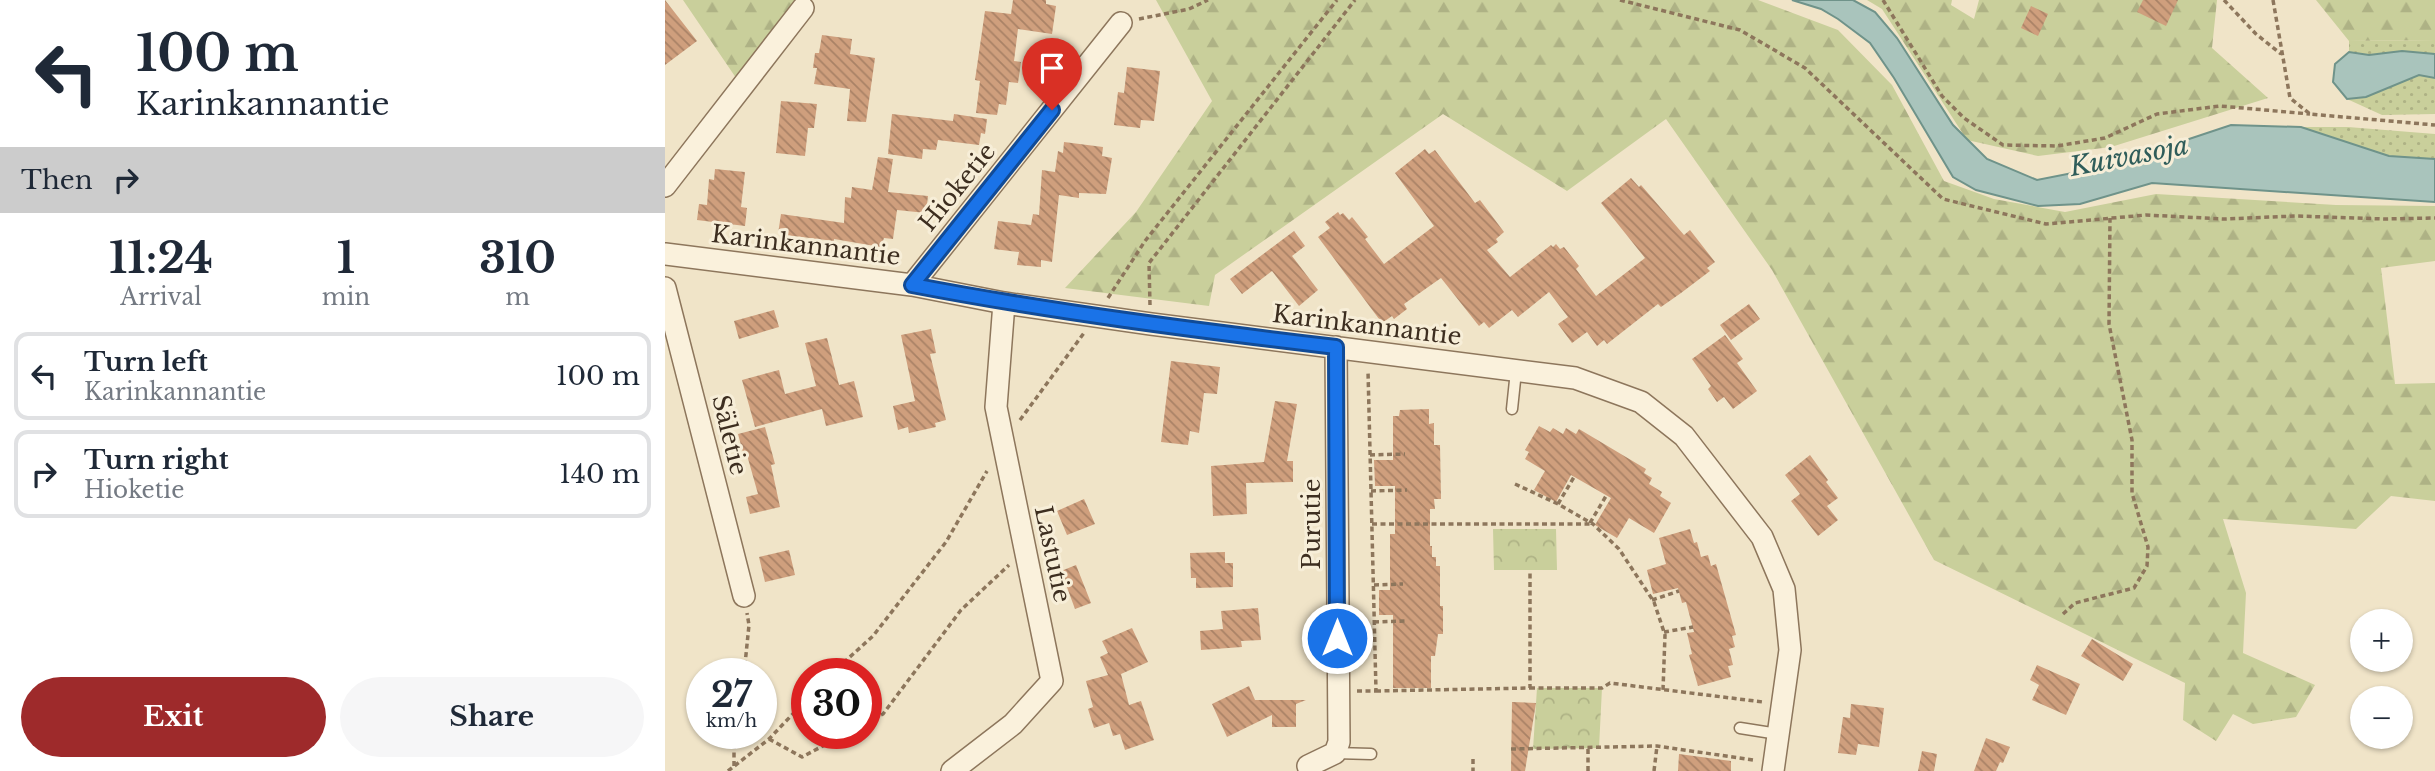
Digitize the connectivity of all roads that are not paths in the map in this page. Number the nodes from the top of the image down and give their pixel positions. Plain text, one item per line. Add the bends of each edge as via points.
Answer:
1 (803, 8) dead end
2 (1121, 23) road end
3 (665, 186) edge
4 (665, 254) edge
5 (912, 285) junction
6 (665, 288) edge
7 (1004, 303) junction
8 (1336, 347) junction
9 (1516, 371) junction
10 (1511, 409) dead end
11 (744, 596) road end
12 (1740, 728) dead end
13 (1778, 734) junction
14 (1335, 753) junction
15 (1371, 754) dead end
16 (1308, 766) dead end
17 (1773, 767) edge
18 (952, 771) edge

1 - 3 street
2 - 5 street, Hioketie
4 - 5 street, Karinkannantie
5 - 7 street, Karinkannantie
6 - 11 street, Säletie
7 - 8 street, Karinkannantie
7 - 18 street, Lastutie via 996,407 1052,681 1013,724
8 - 9 street, Karinkannantie
8 - 14 street, Purutie via 1339,742
9 - 10 lane
9 - 13 street, Karinkannantie via 1575,378 1641,402 1684,436 1762,537 1784,589 1790,650
12 - 13 lane
13 - 17 street, Karinkannantie
14 - 15 lane
14 - 16 street

